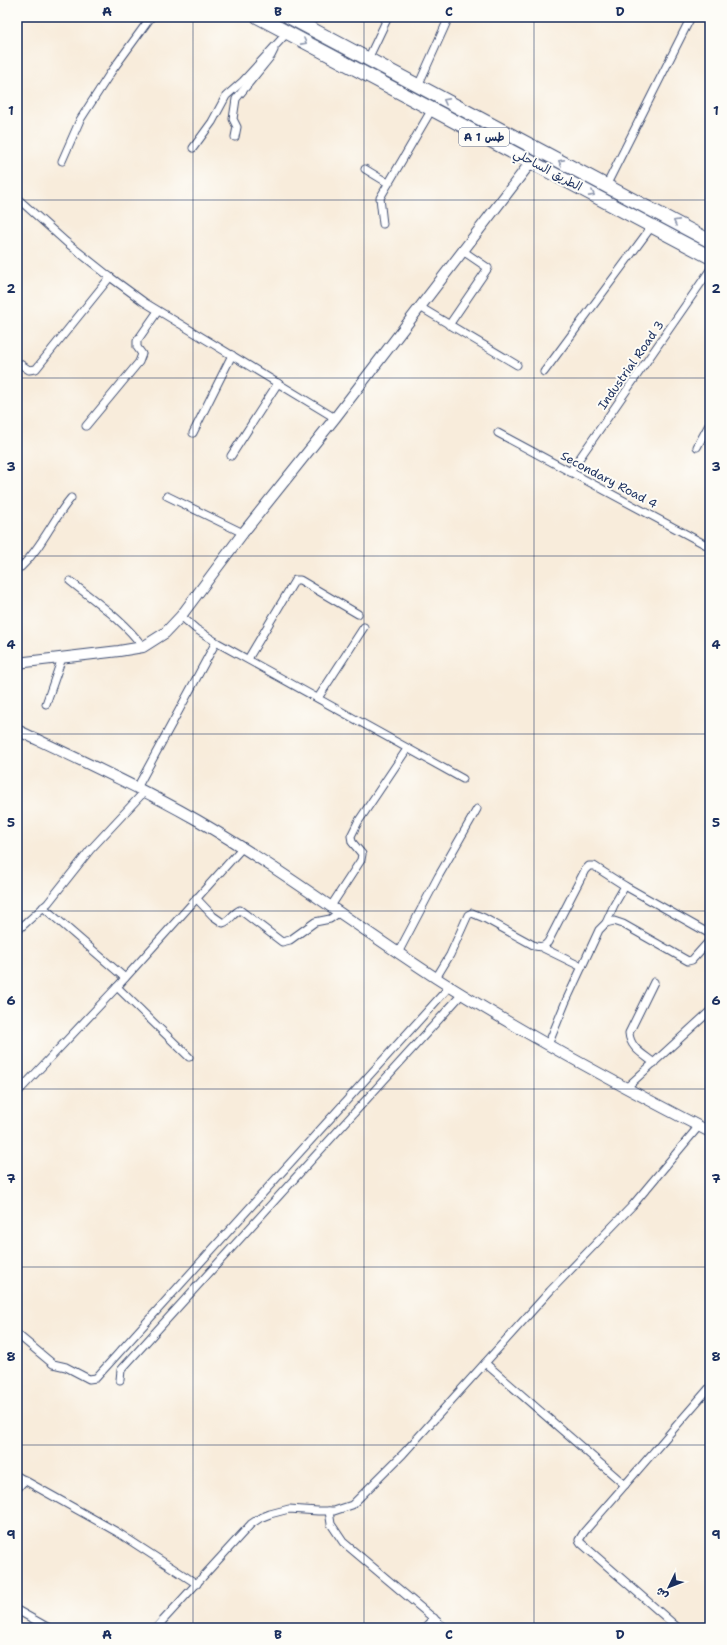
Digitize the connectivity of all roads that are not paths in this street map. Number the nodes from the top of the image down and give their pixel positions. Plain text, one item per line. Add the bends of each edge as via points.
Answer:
1 (152, 17) edge
2 (258, 17) edge
3 (289, 17) edge
4 (388, 17) edge
5 (449, 17) edge
6 (691, 17) edge
7 (287, 32) junction
8 (275, 46) junction
9 (368, 59) junction
10 (418, 86) junction
11 (432, 109) junction
12 (235, 137) dead end
13 (193, 148) dead end
14 (62, 161) dead end
15 (531, 162) junction
16 (365, 169) dead end
17 (388, 183) junction
18 (606, 186) junction
19 (17, 198) edge
20 (383, 224) dead end
21 (652, 226) junction
22 (710, 241) edge
23 (463, 251) junction
24 (710, 257) edge
25 (710, 270) edge
26 (110, 277) junction
27 (420, 307) junction
28 (158, 311) junction
29 (449, 325) junction
30 (232, 355) junction
31 (17, 362) edge
32 (517, 365) dead end
33 (544, 372) dead end
34 (278, 383) junction
35 (335, 418) junction
36 (710, 423) edge
37 (86, 426) dead end
38 (193, 433) dead end
39 (498, 433) dead end
40 (696, 447) dead end
41 (230, 456) dead end
42 (570, 472) junction
43 (167, 496) dead end
44 (71, 498) dead end
45 (243, 533) junction
46 (710, 547) edge
47 (17, 567) edge
48 (70, 581) dead end
49 (358, 614) dead end
50 (182, 616) junction
51 (364, 627) dead end
52 (216, 642) junction
53 (142, 646) junction
54 (62, 658) junction
55 (248, 659) junction
56 (17, 663) edge
57 (318, 698) junction
58 (46, 704) dead end
59 (17, 730) edge
60 (407, 748) junction
61 (463, 779) dead end
62 (141, 790) junction
63 (477, 809) dead end
64 (243, 848) junction
65 (626, 886) junction
66 (196, 898) junction
67 (331, 906) junction
68 (43, 907) junction
69 (340, 912) junction
70 (606, 923) junction
71 (17, 930) edge
72 (710, 934) edge
73 (710, 940) edge
74 (541, 947) junction
75 (398, 953) junction
76 (582, 967) junction
77 (125, 978) junction
78 (436, 978) junction
79 (654, 982) dead end
80 (450, 986) junction
81 (117, 987) junction
82 (462, 994) junction
83 (710, 1011) edge
84 (548, 1045) junction
85 (189, 1057) dead end
86 (654, 1062) junction
87 (626, 1088) junction
88 (17, 1093) edge
89 (699, 1126) junction
90 (710, 1132) edge
91 (17, 1334) edge
92 (485, 1363) junction
93 (120, 1380) dead end
94 (710, 1388) edge
95 (17, 1476) edge
96 (24, 1480) junction
97 (625, 1485) junction
98 (17, 1489) edge
99 (329, 1511) junction
100 (197, 1584) junction
101 (17, 1610) edge
102 (434, 1618) junction
103 (49, 1628) edge
104 (156, 1628) edge
105 (424, 1628) edge
106 (445, 1628) edge
107 (678, 1628) edge

1 - 14 street via 111,72 80,120
2 - 7 highway, الطريق الساحلي / A 1 طس
3 - 9 highway, الطريق الساحلي / A 1 طس
4 - 9 street
5 - 10 street
6 - 18 street
7 - 8 street
7 -> 11 highway, الطريق الساحلي / A 1 طس
8 - 12 street via 271,56 236,99 233,119 237,127
8 - 13 street via 226,96 212,122
9 - 10 highway, الطريق الساحلي / A 1 طس
18 -> 10 highway, الطريق الساحلي / A 1 طس
11 - 15 highway, الطريق الساحلي / A 1 طس
11 - 17 street
15 -> 21 highway, الطريق الساحلي / A 1 طس
15 - 23 street
16 - 17 street
17 - 20 street via 380,198
22 -> 18 highway, الطريق الساحلي / A 1 طس
19 - 26 street
21 - 24 highway, الطريق الساحلي / A 1 طس
21 - 33 street
23 - 27 street
23 - 29 street via 488,268
25 - 42 street, Industrial Road 3
26 - 28 street
26 - 31 street via 36,368 28,370
27 - 29 street
27 - 35 street
28 - 30 street
28 - 37 street via 137,341 137,347 142,354 139,362
29 - 32 street
30 - 34 street
30 - 38 street
34 - 35 street
34 - 41 street
35 - 45 street
36 - 40 street
39 - 42 street, Secondary Road 4
42 - 46 street, Secondary Road 4
43 - 45 street
44 - 47 street via 34,552 21,567
45 - 50 street
48 - 53 street via 118,619
49 - 55 street via 300,580 295,580
50 - 52 street
50 - 53 street via 165,633
51 - 57 street
52 - 55 street
52 - 62 street
53 - 54 street
54 - 56 street
54 - 58 street
55 - 57 street
57 - 60 street
59 - 62 street
60 - 61 street
60 - 67 street via 351,836 352,842 362,854 361,860
62 - 64 street
62 - 68 street
63 - 75 street
64 - 66 street
64 - 67 street
65 - 70 street
65 - 72 street
65 - 74 street via 594,866 589,866 548,942
66 - 69 street via 223,923 240,910 282,942 290,940 315,922 330,919
66 - 77 street
67 - 69 street
68 - 71 street
68 - 77 street
69 - 75 street
70 - 73 street via 614,921 623,924 688,961 692,960
70 - 76 street via 599,930
74 - 76 street
74 - 78 street via 472,913 468,915 450,955
75 - 78 street
76 - 84 street
77 - 81 street
78 - 80 street
79 - 86 street via 629,1033 629,1040 633,1046
80 - 82 street
80 - 91 street via 96,1378 89,1379 66,1367 52,1364
81 - 85 street
81 - 88 street
82 - 84 street
82 - 93 street via 121,1370
83 - 86 street
84 - 87 street
86 - 87 street
87 - 89 street
89 - 90 street
89 - 92 street via 632,1206
92 - 97 street
92 - 99 street via 403,1454 352,1505
94 - 97 street
95 - 96 street
96 - 98 street
96 - 100 street via 117,1532
97 - 107 street via 584,1532 581,1543
99 - 100 street via 289,1509 260,1518 251,1524
99 - 102 street via 331,1524 343,1542
100 - 104 street
101 - 103 street
102 - 105 street
102 - 106 street

